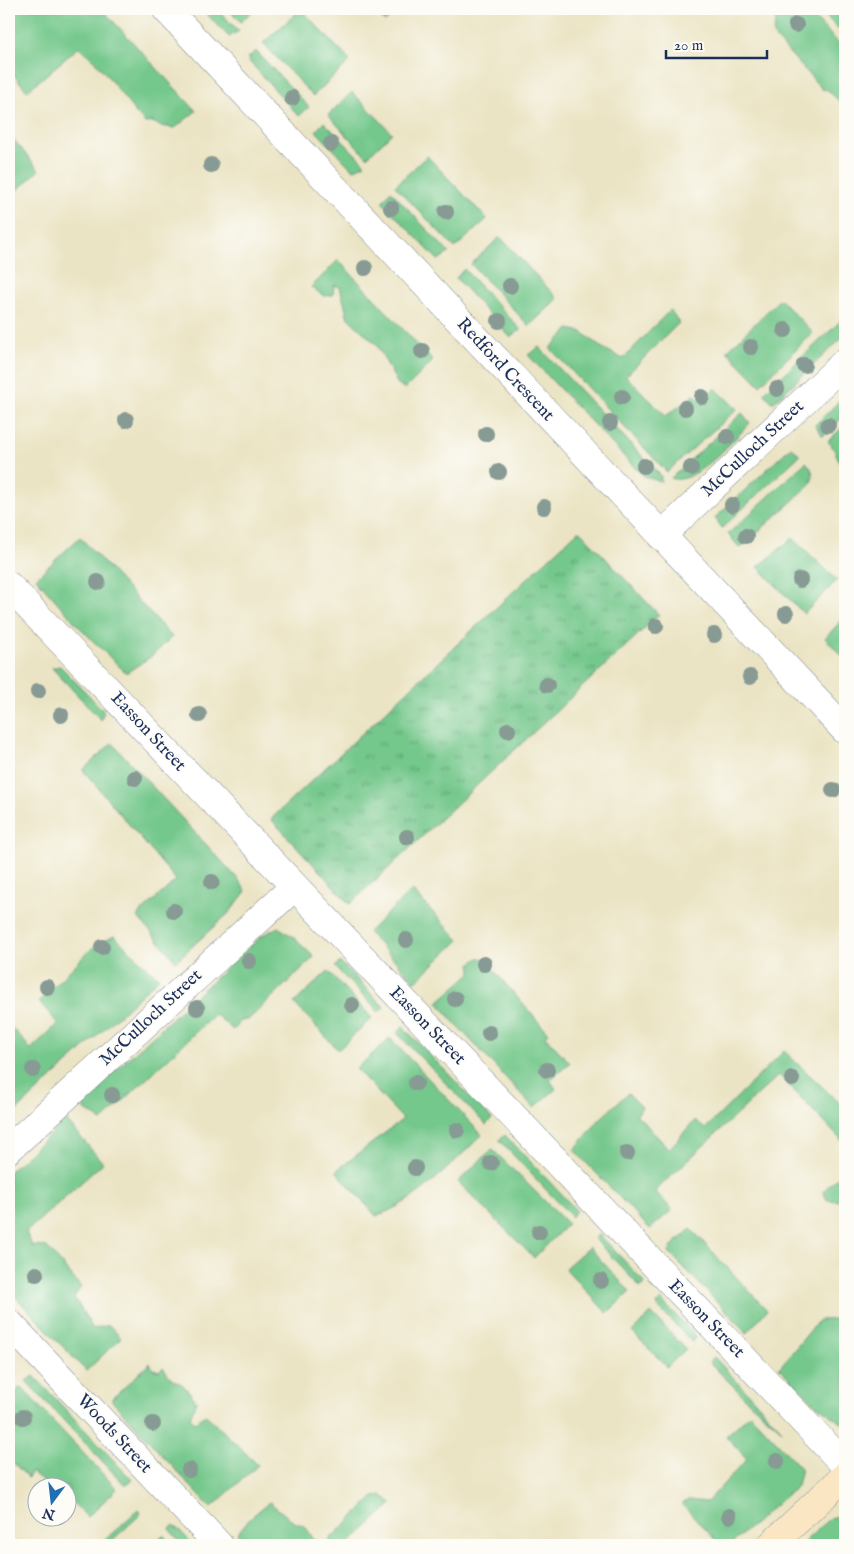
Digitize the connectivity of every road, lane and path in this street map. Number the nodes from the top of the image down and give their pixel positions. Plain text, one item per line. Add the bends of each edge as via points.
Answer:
1 (166, 9) edge
2 (845, 362) edge
3 (661, 536) junction
4 (9, 586) edge
5 (845, 730) edge
6 (294, 887) junction
7 (9, 1149) edge
8 (9, 1323) edge
9 (845, 1465) edge
10 (845, 1476) edge
11 (218, 1545) edge
12 (770, 1545) edge

1 - 3 street, Redford Crescent
2 - 3 street, McCulloch Street
3 - 5 street, Redford Crescent
4 - 6 street, Easson Street
6 - 7 street, McCulloch Street
6 - 9 street, Easson Street
8 - 11 street, Woods Street
10 - 12 street

